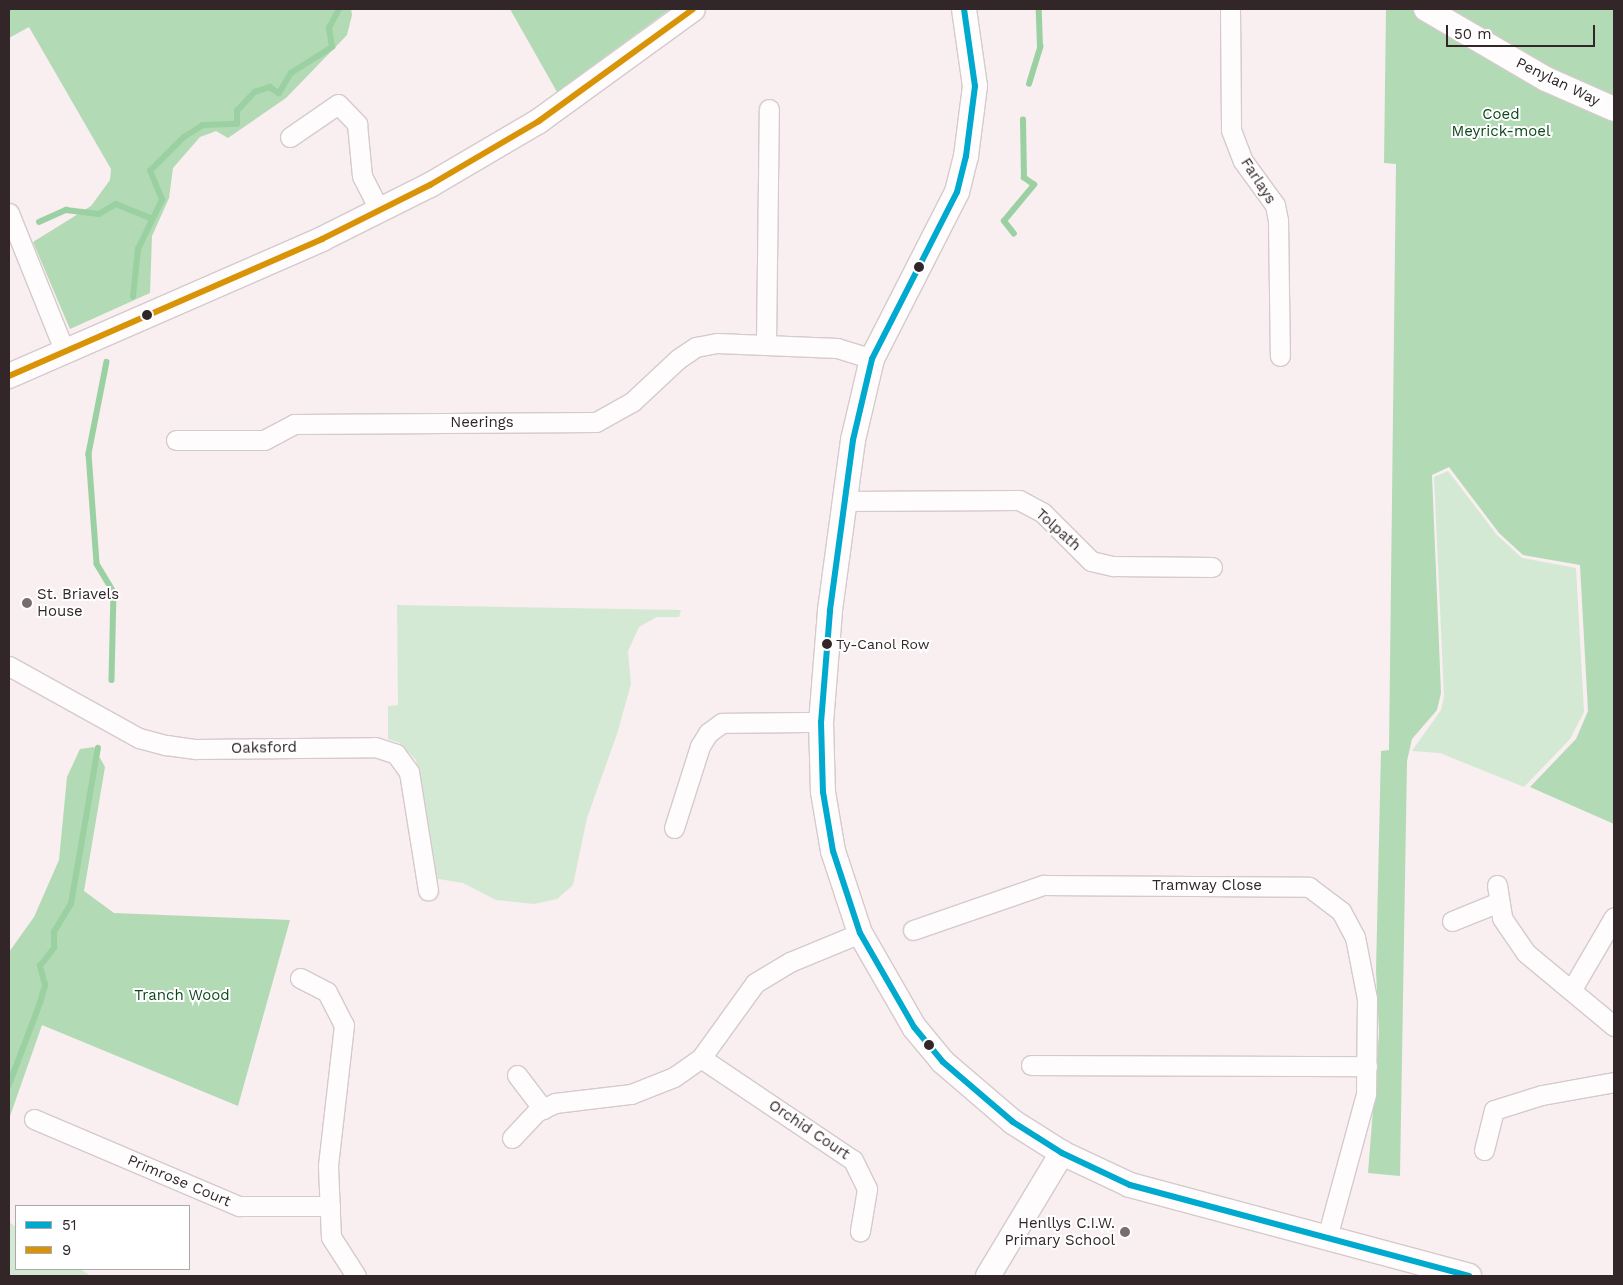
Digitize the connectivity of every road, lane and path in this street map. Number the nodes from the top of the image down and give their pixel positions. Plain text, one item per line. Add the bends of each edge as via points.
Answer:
1 (693, 9) edge
2 (1230, 9) edge
3 (1426, 9) edge
4 (962, 12) edge
5 (769, 109) dead end
6 (1614, 109) edge
7 (290, 137) dead end
8 (380, 211) junction
9 (9, 212) edge
10 (766, 344) junction
11 (65, 352) junction
12 (1280, 356) dead end
13 (872, 359) junction
14 (9, 376) edge
15 (176, 440) dead end
16 (843, 501) junction
17 (1212, 566) dead end
18 (9, 666) edge
19 (821, 722) junction
20 (674, 828) dead end
21 (428, 890) dead end
22 (1614, 917) edge
23 (1452, 922) dead end
24 (913, 930) dead end
25 (860, 932) junction
26 (300, 978) dead end
27 (1572, 989) junction
28 (1614, 1026) edge
29 (701, 1058) junction
30 (1031, 1064) dead end
31 (1367, 1066) junction
32 (517, 1075) dead end
33 (1614, 1082) edge
34 (543, 1109) junction
35 (34, 1119) dead end
36 (512, 1138) dead end
37 (1484, 1150) dead end
38 (1062, 1153) junction
39 (330, 1206) junction
40 (860, 1231) dead end
41 (1327, 1238) junction
42 (356, 1276) edge
43 (988, 1276) edge
44 (1469, 1276) edge

1 - 8 street via 539,121
2 - 12 street, Farlays via 1231,130 1243,161 1275,205 1278,220
3 - 6 street, Penylan Way via 1546,79
4 - 13 street via 975,86 973,124 957,192
5 - 10 street
7 - 8 street via 338,104 357,124 362,176
8 - 11 street
9 - 11 street
10 - 13 street, Neerings via 837,348
10 - 15 street, Neerings via 696,347 616,415 596,422 294,424 264,440
11 - 14 street
13 - 16 street
16 - 17 street, Tolpath via 1019,500 1043,513 1092,560 1113,566
16 - 19 street
18 - 21 street, Oaksford via 139,738 166,745 196,749 375,747 396,754 409,772
19 - 20 street via 722,723 708,733 700,746
19 - 25 street via 828,826
22 - 27 street
23 - 27 street via 1498,894 1502,918 1526,953
24 - 31 street, Tramway Close via 1043,885 1309,886 1341,911 1355,937 1366,999
25 - 29 street via 790,962 755,983
25 - 38 street via 914,1026 943,1062 1013,1122
26 - 39 street via 327,992 344,1025 328,1166
27 - 28 street
29 - 34 street via 654,1087 611,1098 555,1103
29 - 40 street, Orchid Court via 854,1160 867,1189
30 - 31 street
31 - 41 street, Tramway Close via 1356,1140
32 - 34 street
33 - 37 street via 1542,1096 1494,1110
34 - 36 street
35 - 39 street, Primrose Court via 239,1206
38 - 41 street via 1130,1185
38 - 43 street
39 - 42 street via 331,1237
41 - 44 street

